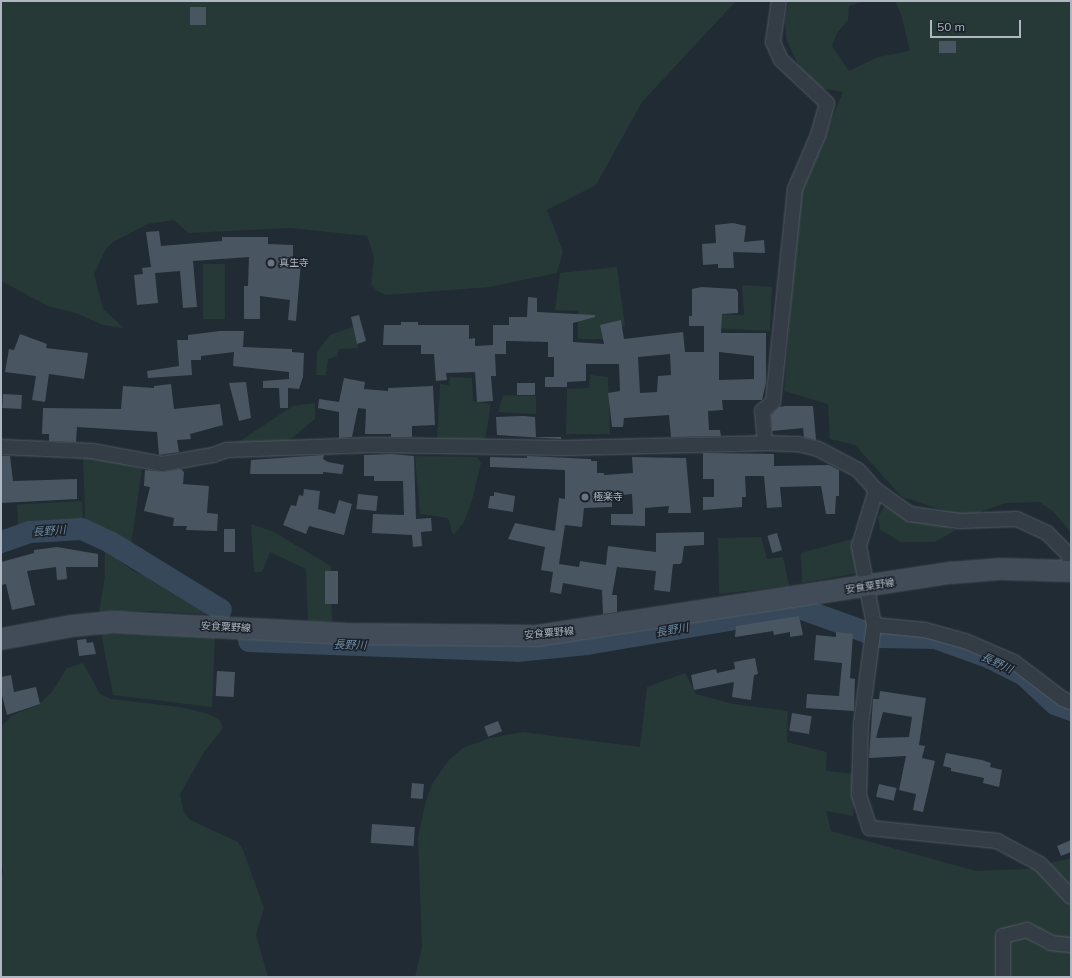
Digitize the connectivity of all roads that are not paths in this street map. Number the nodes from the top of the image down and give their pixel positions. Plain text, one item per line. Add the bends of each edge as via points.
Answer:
1 (779, 1) edge
2 (765, 443) junction
3 (1, 447) edge
4 (876, 490) junction
5 (1070, 571) edge
6 (866, 587) junction
7 (872, 631) junction
8 (1, 639) edge
9 (1071, 702) edge
10 (1071, 897) edge
11 (1071, 945) edge
12 (1003, 977) edge

1 - 2 street via 774,42 781,60 827,103 818,135 794,189 773,402 762,411
2 - 3 street via 566,448 372,445 227,450 213,456 162,464 92,451
2 - 4 street via 798,444 818,449 858,470
4 - 5 street via 910,514 960,521 1017,519 1046,533 1069,555
4 - 6 street via 859,546
5 - 6 main road, 安食粟野線 via 1000,569 951,573
6 - 7 street
6 - 8 main road, 安食粟野線 via 537,636 348,634 113,622 71,626
7 - 9 street via 926,630 965,641 1014,662
7 - 10 street via 860,724 859,795 870,828 997,841 1040,864
11 - 12 street via 1051,943 1027,930 1003,936

